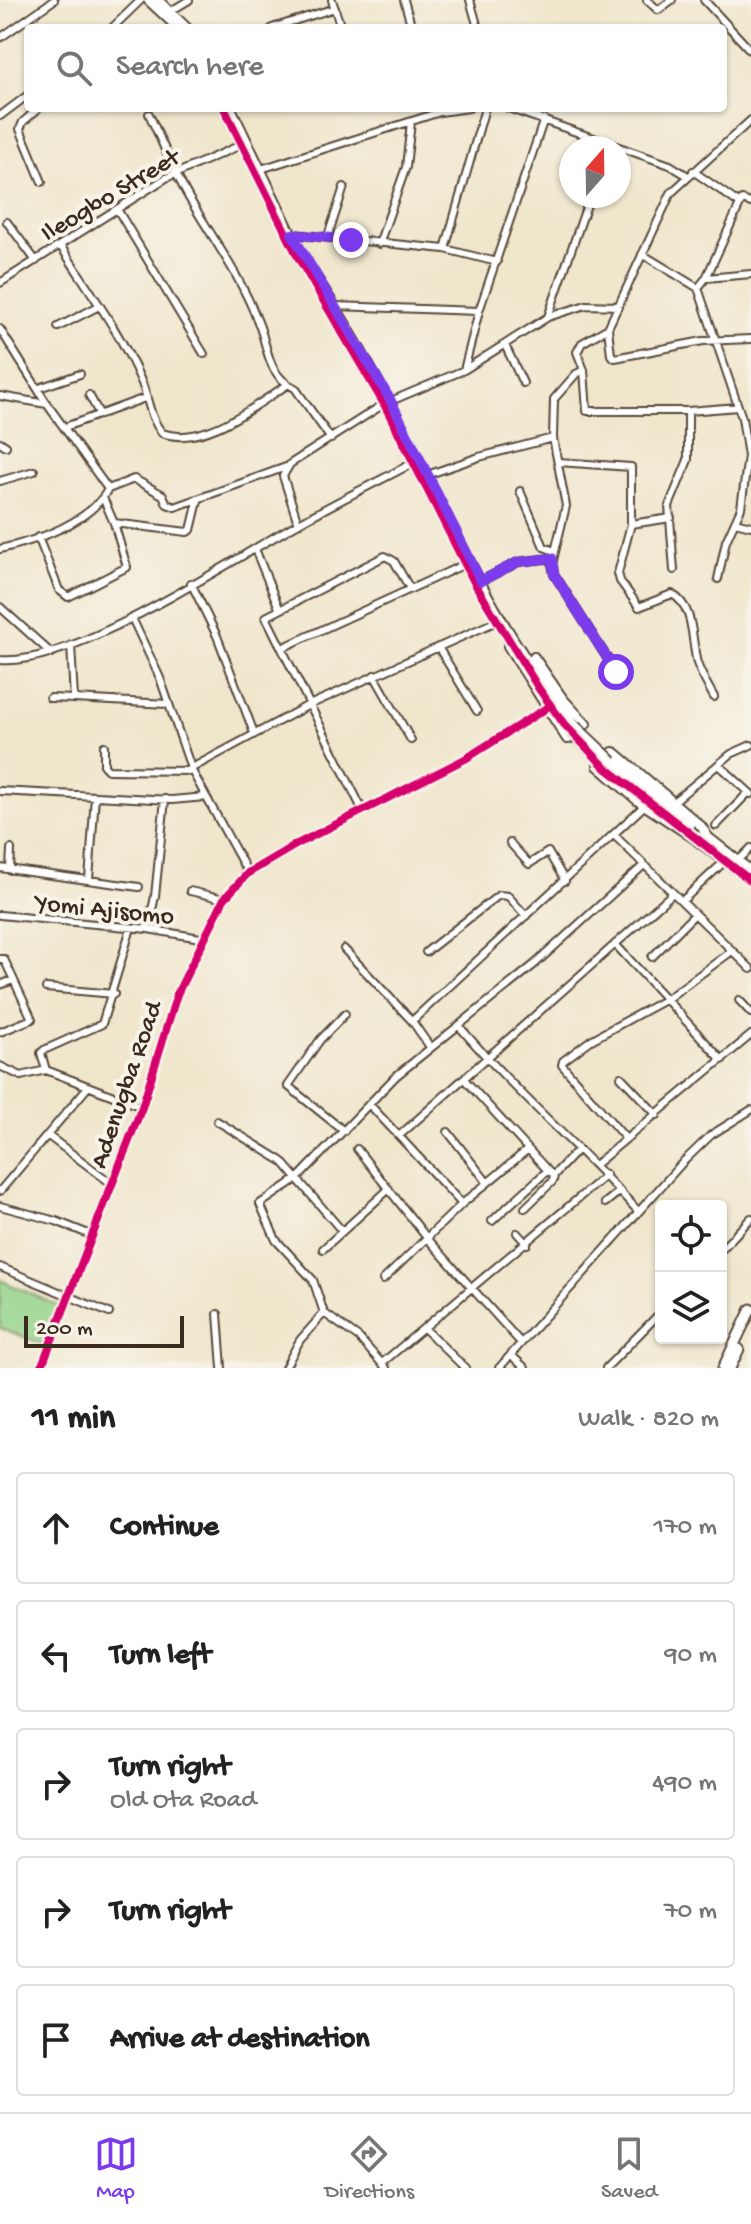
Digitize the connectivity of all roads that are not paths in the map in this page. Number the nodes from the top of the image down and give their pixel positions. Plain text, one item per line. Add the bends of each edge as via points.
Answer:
1 (54, 0) edge
2 (141, 0) edge
3 (148, 0) edge
4 (158, 0) edge
5 (189, 0) edge
6 (332, 0) edge
7 (404, 0) edge
8 (470, 0) edge
9 (647, 0) edge
10 (672, 0) edge
11 (704, 0) edge
12 (335, 8) junction
13 (171, 11) junction
14 (116, 24) edge
15 (174, 24) edge
16 (183, 24) edge
17 (285, 24) edge
18 (340, 24) edge
19 (411, 24) edge
20 (477, 24) edge
21 (726, 24) edge
22 (727, 25) edge
23 (0, 38) edge
24 (751, 51) edge
25 (24, 98) edge
26 (34, 112) edge
27 (231, 112) edge
28 (232, 112) edge
29 (435, 112) edge
30 (484, 112) edge
31 (521, 112) edge
32 (149, 114) dead end
33 (0, 116) edge
34 (544, 119) junction
35 (751, 120) edge
36 (411, 122) junction
37 (585, 136) edge
38 (243, 144) junction
39 (631, 153) edge
40 (261, 169) junction
41 (178, 172) junction
42 (690, 173) junction
43 (42, 182) dead end
44 (344, 187) dead end
45 (751, 203) edge
46 (740, 204) junction
47 (586, 208) edge
48 (117, 209) junction
49 (7, 222) dead end
50 (292, 234) junction
51 (328, 236) junction
52 (379, 244) junction
53 (60, 245) junction
54 (445, 249) junction
55 (642, 254) junction
56 (36, 261) junction
57 (497, 262) junction
58 (751, 274) edge
59 (706, 278) junction
60 (0, 283) edge
61 (698, 288) junction
62 (99, 306) junction
63 (335, 306) junction
64 (618, 306) junction
65 (479, 311) junction
66 (548, 317) junction
67 (58, 327) dead end
68 (608, 328) junction
69 (0, 329) edge
70 (751, 339) edge
71 (716, 341) junction
72 (505, 345) junction
73 (204, 354) dead end
74 (464, 370) junction
75 (584, 370) junction
76 (80, 374) dead end
77 (523, 383) dead end
78 (287, 385) junction
79 (39, 388) junction
80 (89, 395) dead end
81 (0, 396) edge
82 (145, 398) junction
83 (388, 402) junction
84 (47, 404) junction
85 (738, 407) junction
86 (688, 411) junction
87 (751, 414) edge
88 (100, 415) junction
89 (742, 418) junction
90 (65, 427) junction
91 (553, 438) junction
92 (331, 439) junction
93 (558, 462) junction
94 (413, 463) junction
95 (286, 467) junction
96 (34, 471) dead end
97 (427, 475) junction
98 (0, 481) edge
99 (108, 489) junction
100 (520, 491) dead end
101 (104, 500) junction
102 (198, 501) junction
103 (671, 518) junction
104 (735, 522) junction
105 (114, 523) junction
106 (298, 523) junction
107 (631, 524) junction
108 (751, 526) edge
109 (38, 537) junction
110 (0, 549) edge
111 (255, 549) junction
112 (553, 555) junction
113 (465, 564) junction
114 (674, 570) dead end
115 (718, 579) dead end
116 (191, 583) junction
117 (478, 583) junction
118 (409, 587) junction
119 (0, 607) edge
120 (279, 608) junction
121 (132, 618) junction
122 (497, 621) junction
123 (513, 640) junction
124 (71, 645) junction
125 (438, 647) junction
126 (282, 648) junction
127 (51, 653) junction
128 (0, 660) edge
129 (616, 672) dead end
130 (374, 675) junction
131 (714, 697) dead end
132 (50, 698) dead end
133 (74, 699) junction
134 (168, 704) junction
135 (307, 706) junction
136 (545, 709) junction
137 (477, 711) dead end
138 (254, 733) junction
139 (411, 740) dead end
140 (751, 745) edge
141 (104, 746) dead end
142 (719, 765) junction
143 (192, 769) junction
144 (0, 791) edge
145 (749, 794) edge
146 (95, 796) junction
147 (205, 797) junction
148 (678, 798) dead end
149 (165, 799) junction
150 (645, 805) junction
151 (362, 809) junction
152 (716, 826) dead end
153 (615, 836) junction
154 (705, 840) junction
155 (510, 843) dead end
156 (751, 848) edge
157 (11, 849) dead end
158 (741, 858) dead end
159 (725, 861) junction
160 (644, 865) junction
161 (0, 868) edge
162 (10, 870) junction
163 (751, 871) edge
164 (248, 873) junction
165 (89, 880) junction
166 (565, 881) junction
167 (751, 881) edge
168 (139, 887) dead end
169 (190, 891) dead end
170 (673, 893) junction
171 (224, 899) junction
172 (682, 901) junction
173 (695, 914) junction
174 (0, 915) edge
175 (526, 916) junction
176 (131, 928) junction
177 (148, 929) junction
178 (206, 939) junction
179 (615, 944) junction
180 (344, 949) dead end
181 (732, 951) junction
182 (426, 952) dead end
183 (652, 957) dead end
184 (0, 959) edge
185 (751, 969) edge
186 (13, 980) junction
187 (0, 985) edge
188 (46, 988) dead end
189 (114, 994) junction
190 (668, 998) junction
191 (739, 1000) dead end
192 (751, 1013) edge
193 (345, 1014) dead end
194 (412, 1021) junction
195 (459, 1026) junction
196 (0, 1032) edge
197 (751, 1035) edge
198 (430, 1047) junction
199 (486, 1057) junction
200 (722, 1060) junction
201 (0, 1066) edge
202 (46, 1070) junction
203 (621, 1077) dead end
204 (464, 1079) junction
205 (87, 1088) junction
206 (369, 1104) junction
207 (142, 1107) junction
208 (751, 1110) edge
209 (657, 1115) junction
210 (217, 1121) dead end
211 (344, 1131) junction
212 (448, 1132) dead end
213 (47, 1135) junction
214 (400, 1135) junction
215 (626, 1139) junction
216 (357, 1149) dead end
217 (578, 1149) junction
218 (527, 1150) junction
219 (596, 1164) junction
220 (550, 1173) junction
221 (0, 1174) edge
222 (606, 1175) junction
223 (8, 1178) junction
224 (298, 1178) junction
225 (487, 1182) junction
226 (111, 1183) junction
227 (389, 1189) junction
228 (0, 1191) edge
229 (620, 1191) junction
230 (605, 1203) dead end
231 (462, 1204) junction
232 (0, 1206) edge
233 (525, 1208) dead end
234 (638, 1211) junction
235 (751, 1218) edge
236 (492, 1221) dead end
237 (342, 1231) junction
238 (517, 1233) dead end
239 (91, 1235) junction
240 (427, 1238) junction
241 (527, 1244) junction
242 (727, 1244) edge
243 (323, 1249) dead end
244 (0, 1267) edge
245 (383, 1280) dead end
246 (469, 1288) junction
247 (66, 1297) junction
248 (751, 1309) edge
249 (109, 1313) dead end
250 (324, 1313) junction
251 (218, 1314) dead end
252 (655, 1318) edge
253 (751, 1323) edge
254 (424, 1328) junction
255 (521, 1343) junction
256 (511, 1355) junction
257 (384, 1366) edge
258 (41, 1368) edge
259 (222, 1368) edge
260 (285, 1368) edge
261 (465, 1368) edge
262 (499, 1368) edge
263 (525, 1368) edge
264 (606, 1368) edge
265 (723, 1368) edge
266 (730, 1368) edge

1 - 23 street
2 - 14 street
3 - 15 street
4 - 13 street
5 - 13 street
6 - 12 street
7 - 19 street
8 - 20 street
9 - 10 street via 658,10
11 - 21 street
12 - 17 street
12 - 18 street
13 - 16 street
22 - 24 street
25 - 33 street
26 - 43 street via 20,129
27 - 38 street
28 - 40 street
29 - 36 street
30 - 54 street
31 - 34 street
32 - 41 street
34 - 37 street
34 - 57 street
35 - 42 street
36 - 40 street
36 - 52 street via 406,167
38 - 41 street, Ileogbo Street
38 - 83 street via 304,268
39 - 42 street
40 - 50 street
41 - 48 street, Ileogbo Street
41 - 78 street via 239,274 268,361
42 - 46 street
42 - 55 street via 671,193
44 - 51 street
45 - 46 street via 744,199
46 - 59 street
47 - 66 street
48 - 53 street, Ileogbo Street
48 - 73 street
49 - 56 street
50 - 51 street
50 - 63 street
51 - 52 street
52 - 54 street
53 - 56 street, Ileogbo Street
53 - 62 street
54 - 57 street
55 - 61 street
55 - 64 street
56 - 60 street, Ileogbo Street
57 - 65 street
58 - 59 street
59 - 61 street
61 - 71 street
62 - 67 street
62 - 82 street via 142,382
63 - 65 street
63 - 83 street
64 - 66 street via 586,305
64 - 68 street
65 - 74 street
66 - 72 street
68 - 71 street via 615,358
68 - 75 street via 579,347
69 - 79 street
70 - 71 street
71 - 85 street
72 - 74 street
72 - 77 street
74 - 83 street
75 - 86 street via 587,411
75 - 91 street via 556,394
76 - 79 street
78 - 82 street via 231,420 179,436 162,433
78 - 92 street via 295,388
79 - 84 street
80 - 88 street
81 - 84 street
82 - 88 street
83 - 92 street
83 - 94 street
83 - 97 street
84 - 90 street
85 - 86 street
85 - 89 street
86 - 103 street via 688,460 672,491
87 - 89 street
88 - 90 street
89 - 104 street via 748,456
90 - 99 street
91 - 93 street
91 - 97 street
92 - 95 street
93 - 107 street via 631,467
93 - 112 street via 566,506
94 - 106 street
94 - 113 street
95 - 102 street
95 - 106 street via 283,476
96 - 98 street
97 - 117 street
99 - 101 street
99 - 102 street via 134,479 163,495 171,507
100 - 112 street via 544,547
101 - 105 street
101 - 109 street
102 - 105 street via 187,532
103 - 107 street
103 - 114 street
104 - 108 street
104 - 115 street
105 - 109 street via 127,567 68,597 59,590
106 - 111 street
107 - 131 street via 620,581 641,608 672,594 678,598 694,634 697,662
109 - 110 street
111 - 116 street
111 - 120 street
112 - 117 street via 518,562
112 - 129 street via 554,574
113 - 117 street
113 - 118 street
116 - 121 street
116 - 138 street
117 - 122 street
117 - 123 street
118 - 120 street via 394,561 385,556
118 - 126 street
119 - 127 street
120 - 126 street via 266,617
121 - 124 street
121 - 134 street
122 - 123 street
122 - 125 street
123 - 136 street via 510,654
123 - 136 street via 525,644 586,726 567,739
123 - 154 street, bridge via 573,728 610,765
124 - 127 street
124 - 133 street
125 - 130 street
125 - 137 street
126 - 135 street
127 - 128 street
130 - 135 street
130 - 139 street
132 - 133 street
133 - 134 street
134 - 143 street
135 - 138 street
135 - 151 street
136 - 151 street, Adenugba Road via 465,759
138 - 143 street
140 - 142 street
141 - 143 street via 108,770
142 - 145 street
142 - 148 street
143 - 147 street
144 - 146 street
145 - 152 street
146 - 149 street
146 - 165 street
147 - 149 street
147 - 164 street
149 - 177 street
150 - 153 street
150 - 154 street
150 - 154 street via 598,769 613,752 701,826
151 - 164 street, Adenugba Road
153 - 160 street
153 - 166 street
154 - 159 street
154 - 163 street
155 - 166 street via 529,864 548,852
156 - 158 street
157 - 162 street
159 - 167 street
159 - 172 street
160 - 170 street
160 - 195 street
161 - 162 street
162 - 165 street
164 - 171 street, Adenugba Road
165 - 168 street
166 - 175 street
169 - 171 street
170 - 172 street
170 - 179 street
171 - 178 street, Adenugba Road
172 - 173 street
173 - 181 street
173 - 183 street
174 - 176 street, Yomi Ajisomo
175 - 182 street via 508,896 499,895
175 - 194 street
176 - 177 street, Yomi Ajisomo
176 - 189 street
177 - 178 street, Yomi Ajisomo
178 - 207 street, Adenugba Road via 177,994
179 - 190 street
179 - 199 street
180 - 194 street
181 - 185 street
181 - 190 street
184 - 186 street
186 - 187 street
186 - 196 street via 32,1019
188 - 189 street
189 - 202 street via 102,1024 41,1053
190 - 200 street
190 - 215 street via 591,1040 562,1063
191 - 192 street
193 - 211 street via 288,1086
194 - 198 street
195 - 198 street
195 - 199 street
197 - 200 street
198 - 206 street
199 - 204 street
199 - 217 street
200 - 209 street
201 - 202 street via 21,1076
202 - 205 street
203 - 209 street
204 - 214 street
204 - 218 street
205 - 207 street
205 - 213 street
206 - 211 street
206 - 214 street
207 - 226 street, Adenugba Road
208 - 234 street via 711,1135
209 - 215 street
210 - 224 street via 269,1151
211 - 224 street
212 - 225 street
213 - 223 street
213 - 226 street
214 - 231 street
215 - 219 street
216 - 227 street
217 - 219 street
217 - 220 street
218 - 220 street
218 - 225 street
219 - 222 street
220 - 233 street via 553,1181
220 - 236 street
221 - 223 street
222 - 229 street
222 - 241 street
223 - 228 street
224 - 237 street
224 - 250 street via 260,1208 276,1240 313,1280
225 - 231 street
226 - 239 street, Adenugba Road
227 - 237 street
227 - 240 street
229 - 230 street
229 - 234 street
231 - 240 street
232 - 239 street
234 - 255 street
235 - 242 street
237 - 243 street
238 - 241 street
239 - 247 street, Adenugba Road
240 - 245 street
240 - 246 street
241 - 246 street
244 - 247 street
246 - 254 street
246 - 255 street
247 - 249 street
247 - 258 street, Adenugba Road
248 - 265 main road
250 - 257 street via 359,1338
250 - 260 street
251 - 259 street
252 - 264 street
253 - 266 main road
254 - 257 street
254 - 261 street
255 - 256 street
256 - 262 street
256 - 263 street

